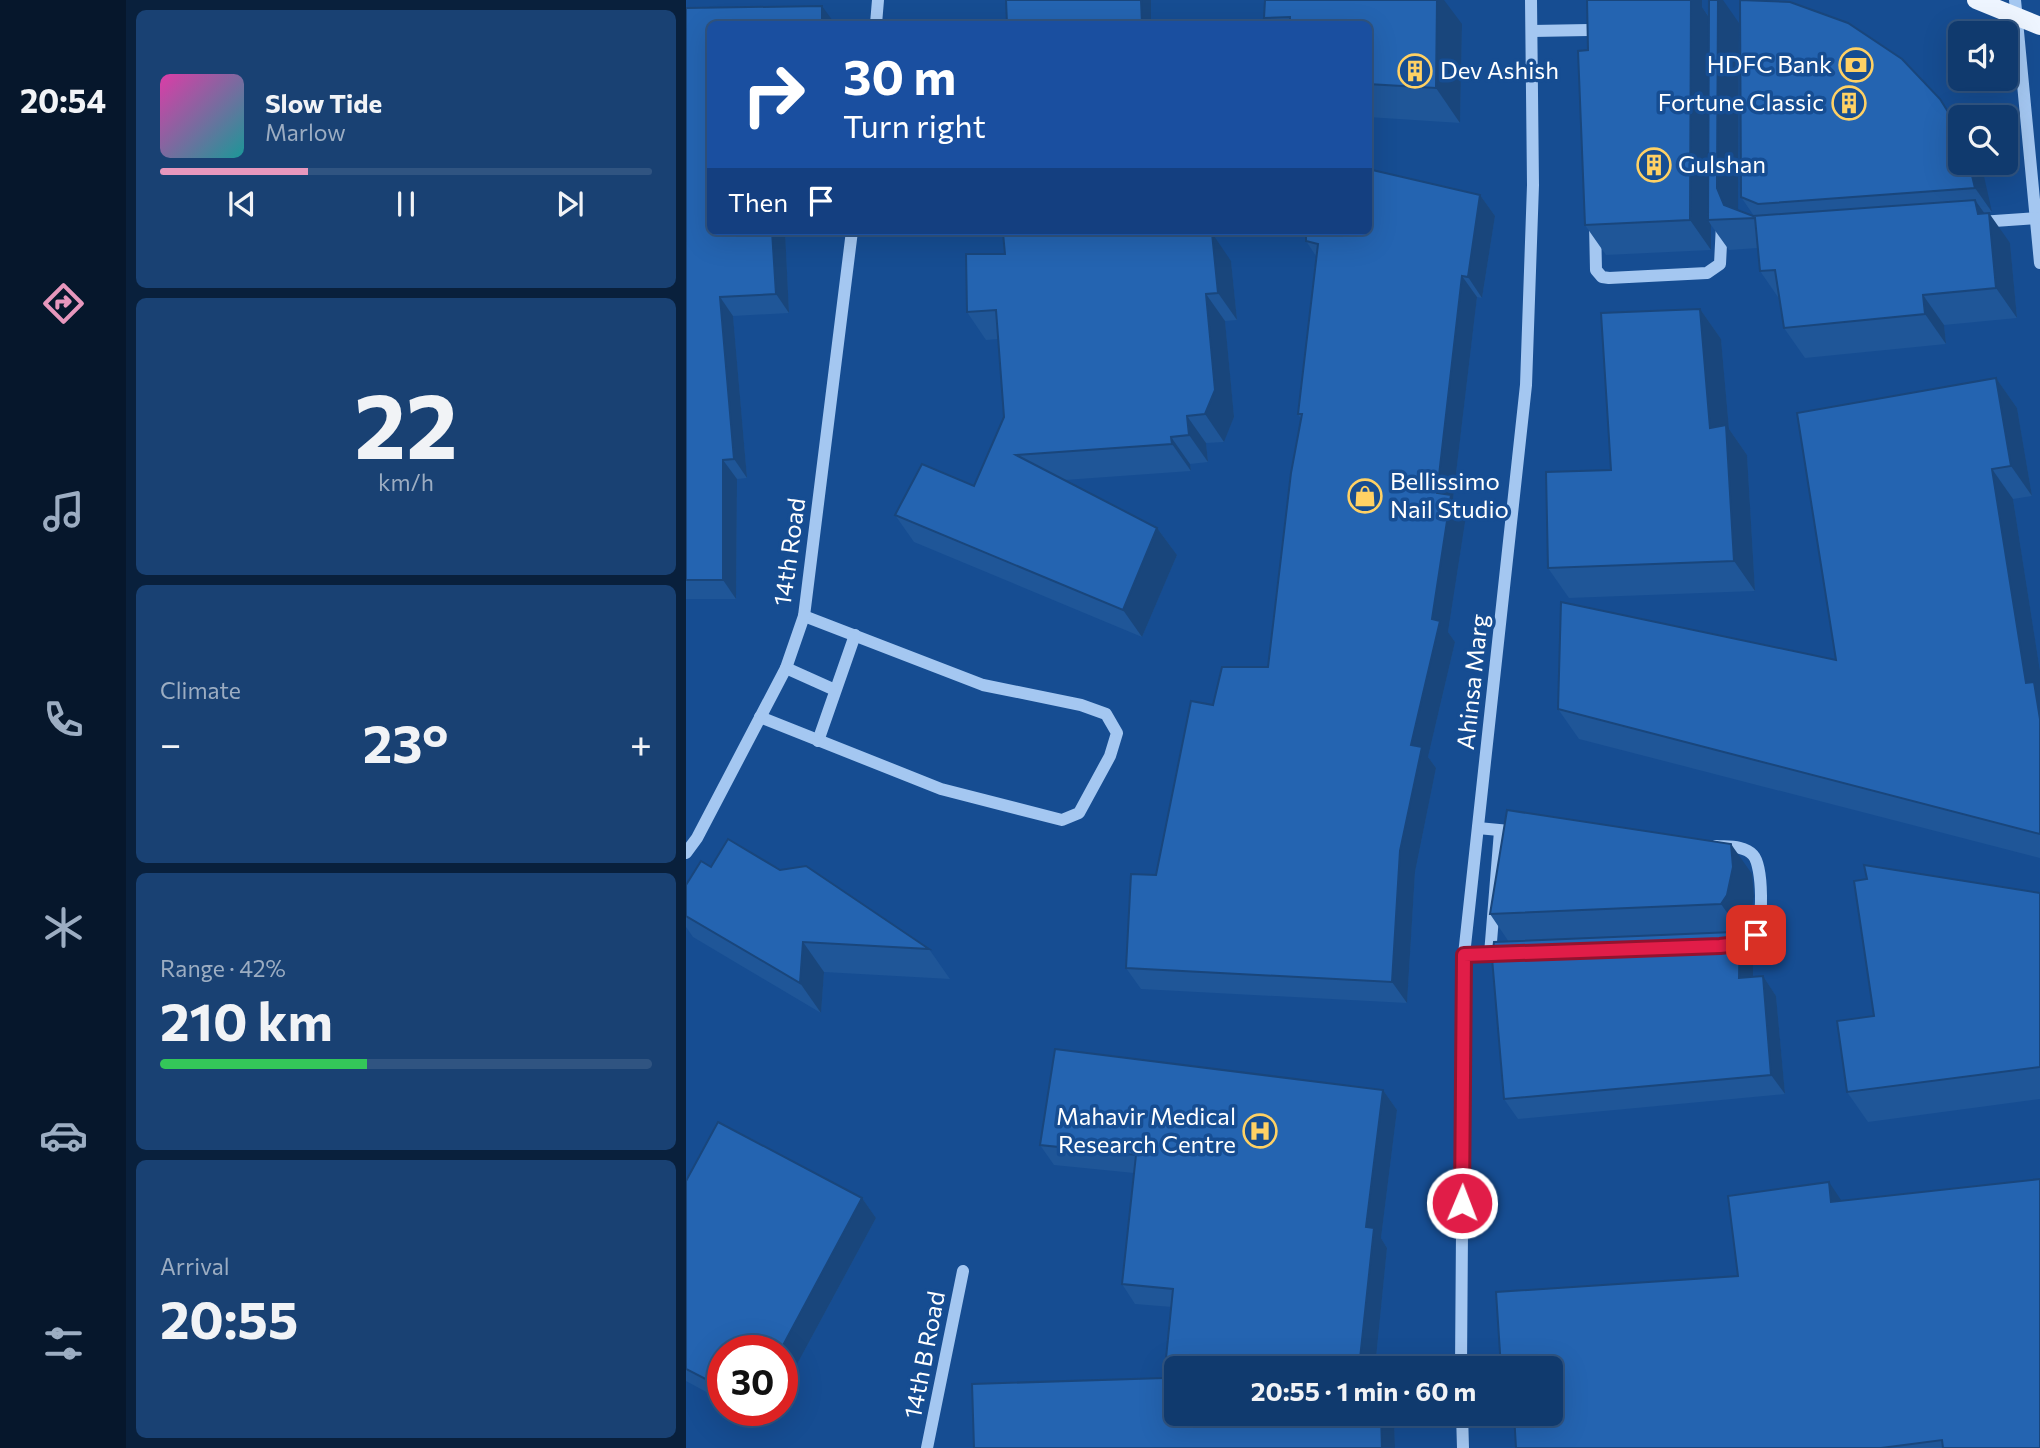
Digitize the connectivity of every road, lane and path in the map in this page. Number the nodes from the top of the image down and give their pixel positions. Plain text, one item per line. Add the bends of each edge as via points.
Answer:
1 (878, 0) edge
2 (1531, 0) edge
3 (1976, 0) edge
4 (2016, 9) edge
5 (876, 21) edge
6 (2040, 26) edge
7 (1532, 31) junction
8 (1589, 31) edge
9 (1721, 215) edge
10 (1594, 217) edge
11 (2036, 218) junction
12 (1967, 223) edge
13 (852, 235) edge
14 (2040, 263) edge
15 (804, 616) junction
16 (855, 635) junction
17 (786, 668) junction
18 (835, 690) junction
19 (760, 717) junction
20 (818, 741) junction
21 (1478, 828) junction
22 (1500, 831) junction
23 (1541, 833) edge
24 (1701, 845) edge
25 (686, 853) edge
26 (1720, 946) edge
27 (1517, 953) edge
28 (1490, 954) junction
29 (1464, 955) junction
30 (963, 1270) dead end
31 (1461, 1356) edge
32 (1462, 1426) edge
33 (927, 1448) edge
34 (1463, 1448) edge

1 - 5 street
2 - 7 street, Ahinsa Marg
3 - 4 main road
4 - 6 main road
4 - 11 street
7 - 8 street
7 - 21 street, Ahinsa Marg via 1533,186 1526,385
9 - 10 street via 1722,255 1714,269 1700,274 1609,278 1596,270
11 - 12 street
11 - 14 street
13 - 15 street, 14th Road
15 - 16 street
15 - 17 street, 14th Road
16 - 18 street
16 - 20 street via 983,685 1106,714 1117,733 1110,755 1079,813 1062,820 941,789
17 - 18 street
17 - 19 street, 14th Road
18 - 20 street
19 - 20 street
19 - 25 street, 14th Road
21 - 22 street
21 - 29 street, Ahinsa Marg
22 - 23 street
22 - 28 street
24 - 26 street via 1741,848 1753,854 1760,866 1756,935 1746,943
27 - 28 street
28 - 29 street
29 - 31 street, Ahinsa Marg
30 - 33 street, 14th B Road
32 - 34 street

